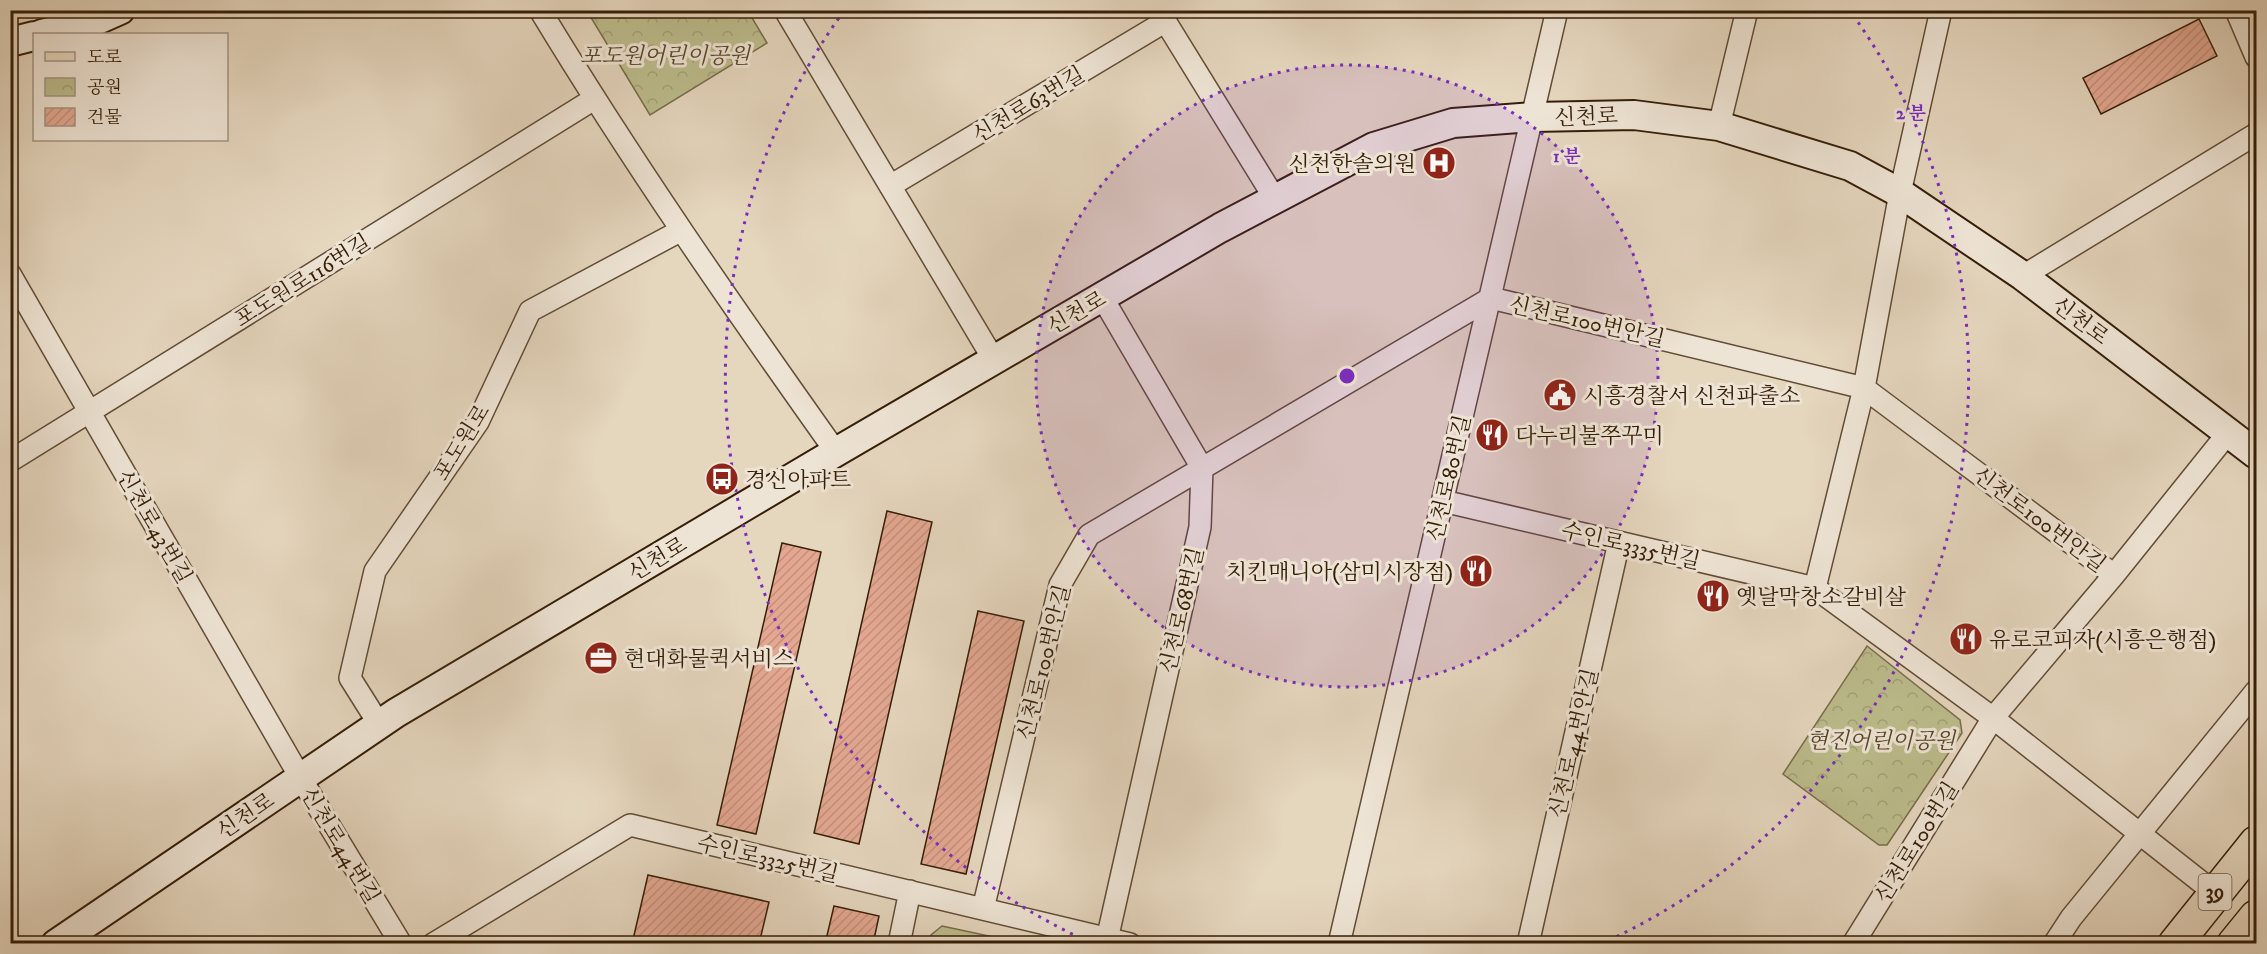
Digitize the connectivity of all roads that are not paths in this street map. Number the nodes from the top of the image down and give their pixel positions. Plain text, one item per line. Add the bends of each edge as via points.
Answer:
1 (120, 10) edge
2 (540, 10) edge
3 (784, 10) edge
4 (1557, 10) edge
5 (1748, 10) edge
6 (1941, 10) edge
7 (2236, 10) edge
8 (1162, 16) edge
9 (46, 33) edge
10 (33, 36) edge
11 (10, 42) edge
12 (2256, 57) edge
13 (594, 99) junction
14 (1533, 117) junction
15 (1719, 126) junction
16 (2256, 134) edge
17 (890, 186) junction
18 (1900, 193) junction
19 (1275, 199) junction
20 (680, 231) junction
21 (10, 274) edge
22 (2023, 276) junction
23 (1102, 297) junction
24 (1491, 298) junction
25 (994, 360) junction
26 (1864, 388) junction
27 (90, 412) junction
28 (2228, 433) junction
29 (836, 452) junction
30 (2256, 454) edge
31 (10, 461) edge
32 (1202, 468) junction
33 (1443, 501) junction
34 (1619, 542) junction
35 (2114, 574) junction
36 (1815, 588) junction
37 (2256, 691) edge
38 (1993, 718) junction
39 (379, 724) junction
40 (300, 777) junction
41 (2139, 833) junction
42 (2256, 843) edge
43 (910, 891) junction
44 (2215, 892) junction
45 (983, 909) junction
46 (2256, 917) edge
47 (1107, 941) edge
48 (56, 944) edge
49 (401, 944) edge
50 (433, 944) edge
51 (899, 944) edge
52 (1130, 944) edge
53 (1339, 944) edge
54 (1528, 944) edge
55 (1853, 944) edge
56 (2054, 944) edge
57 (2175, 944) edge
58 (2234, 944) edge

1 - 9 street via 93,22
2 - 13 street
3 - 17 street
4 - 14 street, 신천로80번길
5 - 15 street
6 - 18 street
7 - 12 street
8 - 17 street, 신천로63번길
8 - 19 street
10 - 11 street
13 - 20 street
13 - 27 street, 포도원로116번길
14 - 15 street, 신천로 via 1634,115
14 - 19 street, 신천로 via 1453,123 1374,147
14 - 24 street, 신천로80번길
15 - 18 street, 신천로 via 1850,166
16 - 22 street
17 - 25 street
18 - 22 street, 신천로
18 - 26 street
19 - 23 street, 신천로
20 - 29 street
20 - 39 street, 포도원로 via 530,311 478,422 375,571 350,678
21 - 27 street, 신천로43번길
22 - 28 street, 신천로
23 - 25 street, 신천로
23 - 32 street
24 - 26 street, 신천로100번안길
24 - 32 street, 신천로100번안길
24 - 33 street, 신천로80번길
25 - 29 street, 신천로
26 - 35 street, 신천로100번안길
26 - 36 street
27 - 31 street, 포도원로116번길
27 - 40 street, 신천로43번길
28 - 30 street, 신천로
28 - 35 street, 신천로100번길
29 - 39 street, 신천로
32 - 45 street, 신천로100번안길 via 1089,535 1060,585
32 - 47 street, 신천로68번길 via 1200,526
33 - 34 street, 수인로3335번길
33 - 53 street, 신천로80번길
34 - 36 street, 수인로3335번길
34 - 54 street, 신천로44번안길
35 - 38 street, 신천로100번길
36 - 38 street, 수인로3335번길
37 - 41 street
38 - 41 street, 수인로3335번길
38 - 55 street, 신천로100번길
39 - 40 street, 신천로
40 - 48 street, 신천로
40 - 49 street, 신천로44번길
41 - 44 street, 수인로3335번길
41 - 56 street
42 - 44 main road, 39
43 - 45 street, 수인로3325번길
43 - 50 street, 수인로3325번길 via 630,825
43 - 51 street
44 - 57 main road, 39
45 - 47 street, 수인로3325번길
46 - 58 main road, 39
47 - 52 street, 수인로3325번길

